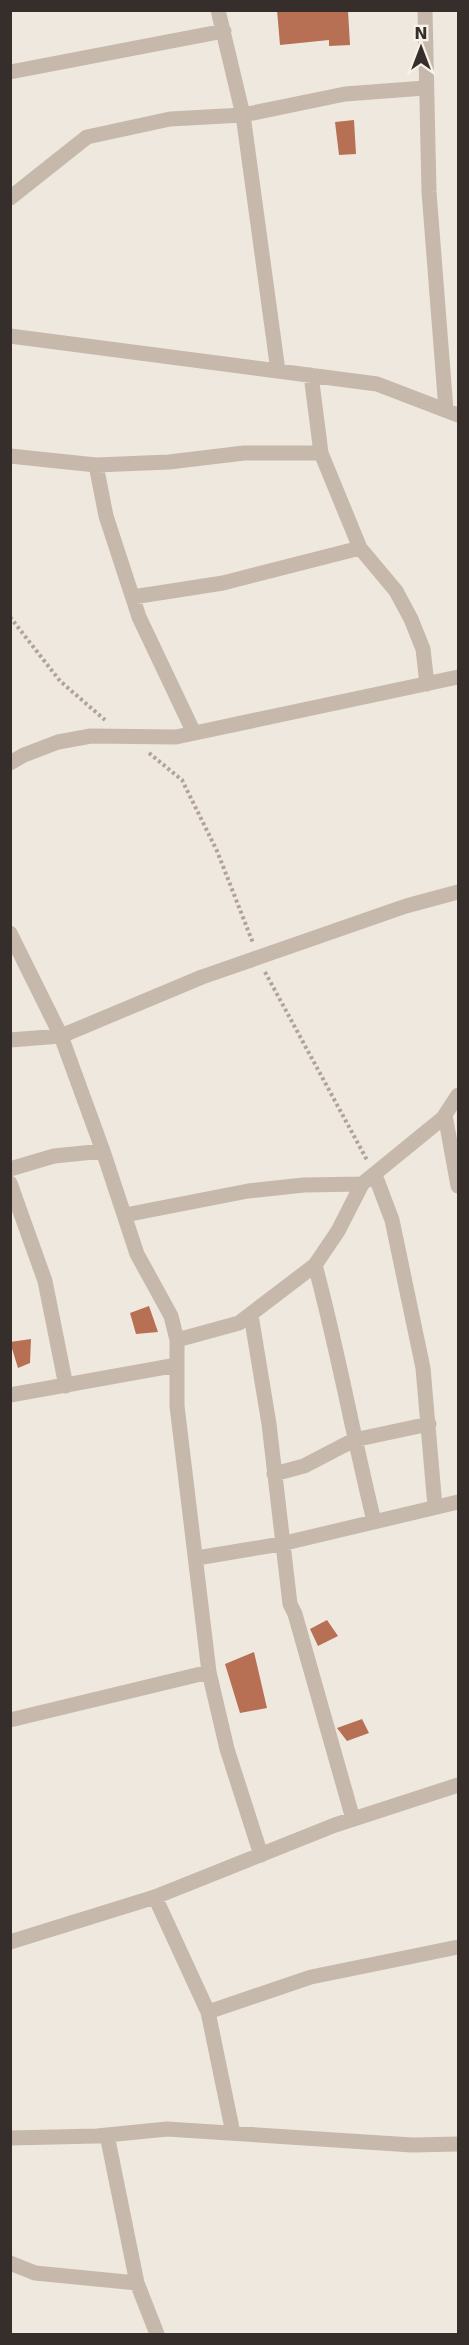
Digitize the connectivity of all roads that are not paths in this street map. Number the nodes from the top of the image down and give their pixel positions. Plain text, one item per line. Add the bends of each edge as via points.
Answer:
1 (218, 10) edge
2 (425, 10) edge
3 (224, 31) junction
4 (10, 72) edge
5 (425, 88) junction
6 (243, 115) junction
7 (10, 198) edge
8 (10, 336) edge
9 (278, 371) junction
10 (311, 375) junction
11 (452, 412) edge
12 (321, 453) junction
13 (10, 456) edge
14 (96, 465) junction
15 (360, 548) junction
16 (134, 597) junction
17 (459, 677) edge
18 (427, 684) junction
19 (194, 733) junction
20 (10, 763) edge
21 (459, 892) edge
22 (11, 937) edge
23 (61, 1036) junction
24 (10, 1040) edge
25 (459, 1095) edge
26 (444, 1115) junction
27 (104, 1151) junction
28 (10, 1169) edge
29 (368, 1180) junction
30 (10, 1183) edge
31 (459, 1186) edge
32 (125, 1215) junction
33 (315, 1265) junction
34 (251, 1316) junction
35 (177, 1341) junction
36 (177, 1365) junction
37 (66, 1386) junction
38 (10, 1395) edge
39 (429, 1424) junction
40 (354, 1440) junction
41 (274, 1474) junction
42 (459, 1502) edge
43 (435, 1507) junction
44 (278, 1521) junction
45 (374, 1521) junction
46 (281, 1545) junction
47 (255, 1548) junction
48 (196, 1558) junction
49 (209, 1672) junction
50 (10, 1720) edge
51 (459, 1785) edge
52 (353, 1819) junction
53 (261, 1855) junction
54 (155, 1897) junction
55 (10, 1942) edge
56 (459, 1947) edge
57 (208, 2012) junction
58 (233, 2133) junction
59 (107, 2135) junction
60 (10, 2138) edge
61 (459, 2144) edge
62 (10, 2263) edge
63 (137, 2283) junction
64 (157, 2334) edge

1 - 3 street
2 - 5 street
3 - 4 street
3 - 6 street
5 - 6 street via 345,94
5 - 11 street via 440,354
6 - 7 street via 170,119 87,137
6 - 9 street
8 - 9 street
9 - 10 street
10 - 11 street via 377,384
10 - 12 street
12 - 14 street via 244,453
12 - 15 street
13 - 14 street
14 - 16 street via 106,516
15 - 16 street via 223,583
15 - 18 street via 396,591 411,619 423,649
16 - 19 street via 162,671
17 - 18 street
18 - 19 street
19 - 20 street via 176,737 91,736 58,742
21 - 23 street via 406,906 171,989
22 - 23 street
23 - 24 street
23 - 27 street
25 - 26 street
26 - 29 street
26 - 31 street
27 - 28 street via 54,1156
27 - 32 street
29 - 32 street via 248,1191
29 - 33 street
29 - 39 street via 392,1220 423,1368
30 - 37 street via 45,1281
32 - 35 street via 137,1254 171,1316
33 - 34 street
33 - 40 street
34 - 35 street
34 - 41 street
35 - 36 street
36 - 37 street
36 - 48 street via 177,1407
37 - 38 street
39 - 40 street
39 - 43 street
40 - 41 street via 304,1466
40 - 45 street
41 - 44 street
42 - 43 street
43 - 45 street
44 - 46 street
44 - 47 street
45 - 46 street
46 - 47 street
46 - 52 street via 290,1604
47 - 48 street
48 - 49 street
49 - 50 street
49 - 53 street via 227,1749
51 - 52 street
52 - 53 street
53 - 54 street
54 - 55 street
54 - 57 street
56 - 57 street via 310,1977
57 - 58 street
58 - 59 street via 167,2129
58 - 61 street via 412,2145
59 - 60 street
59 - 63 street
62 - 63 street via 35,2273
63 - 64 street

